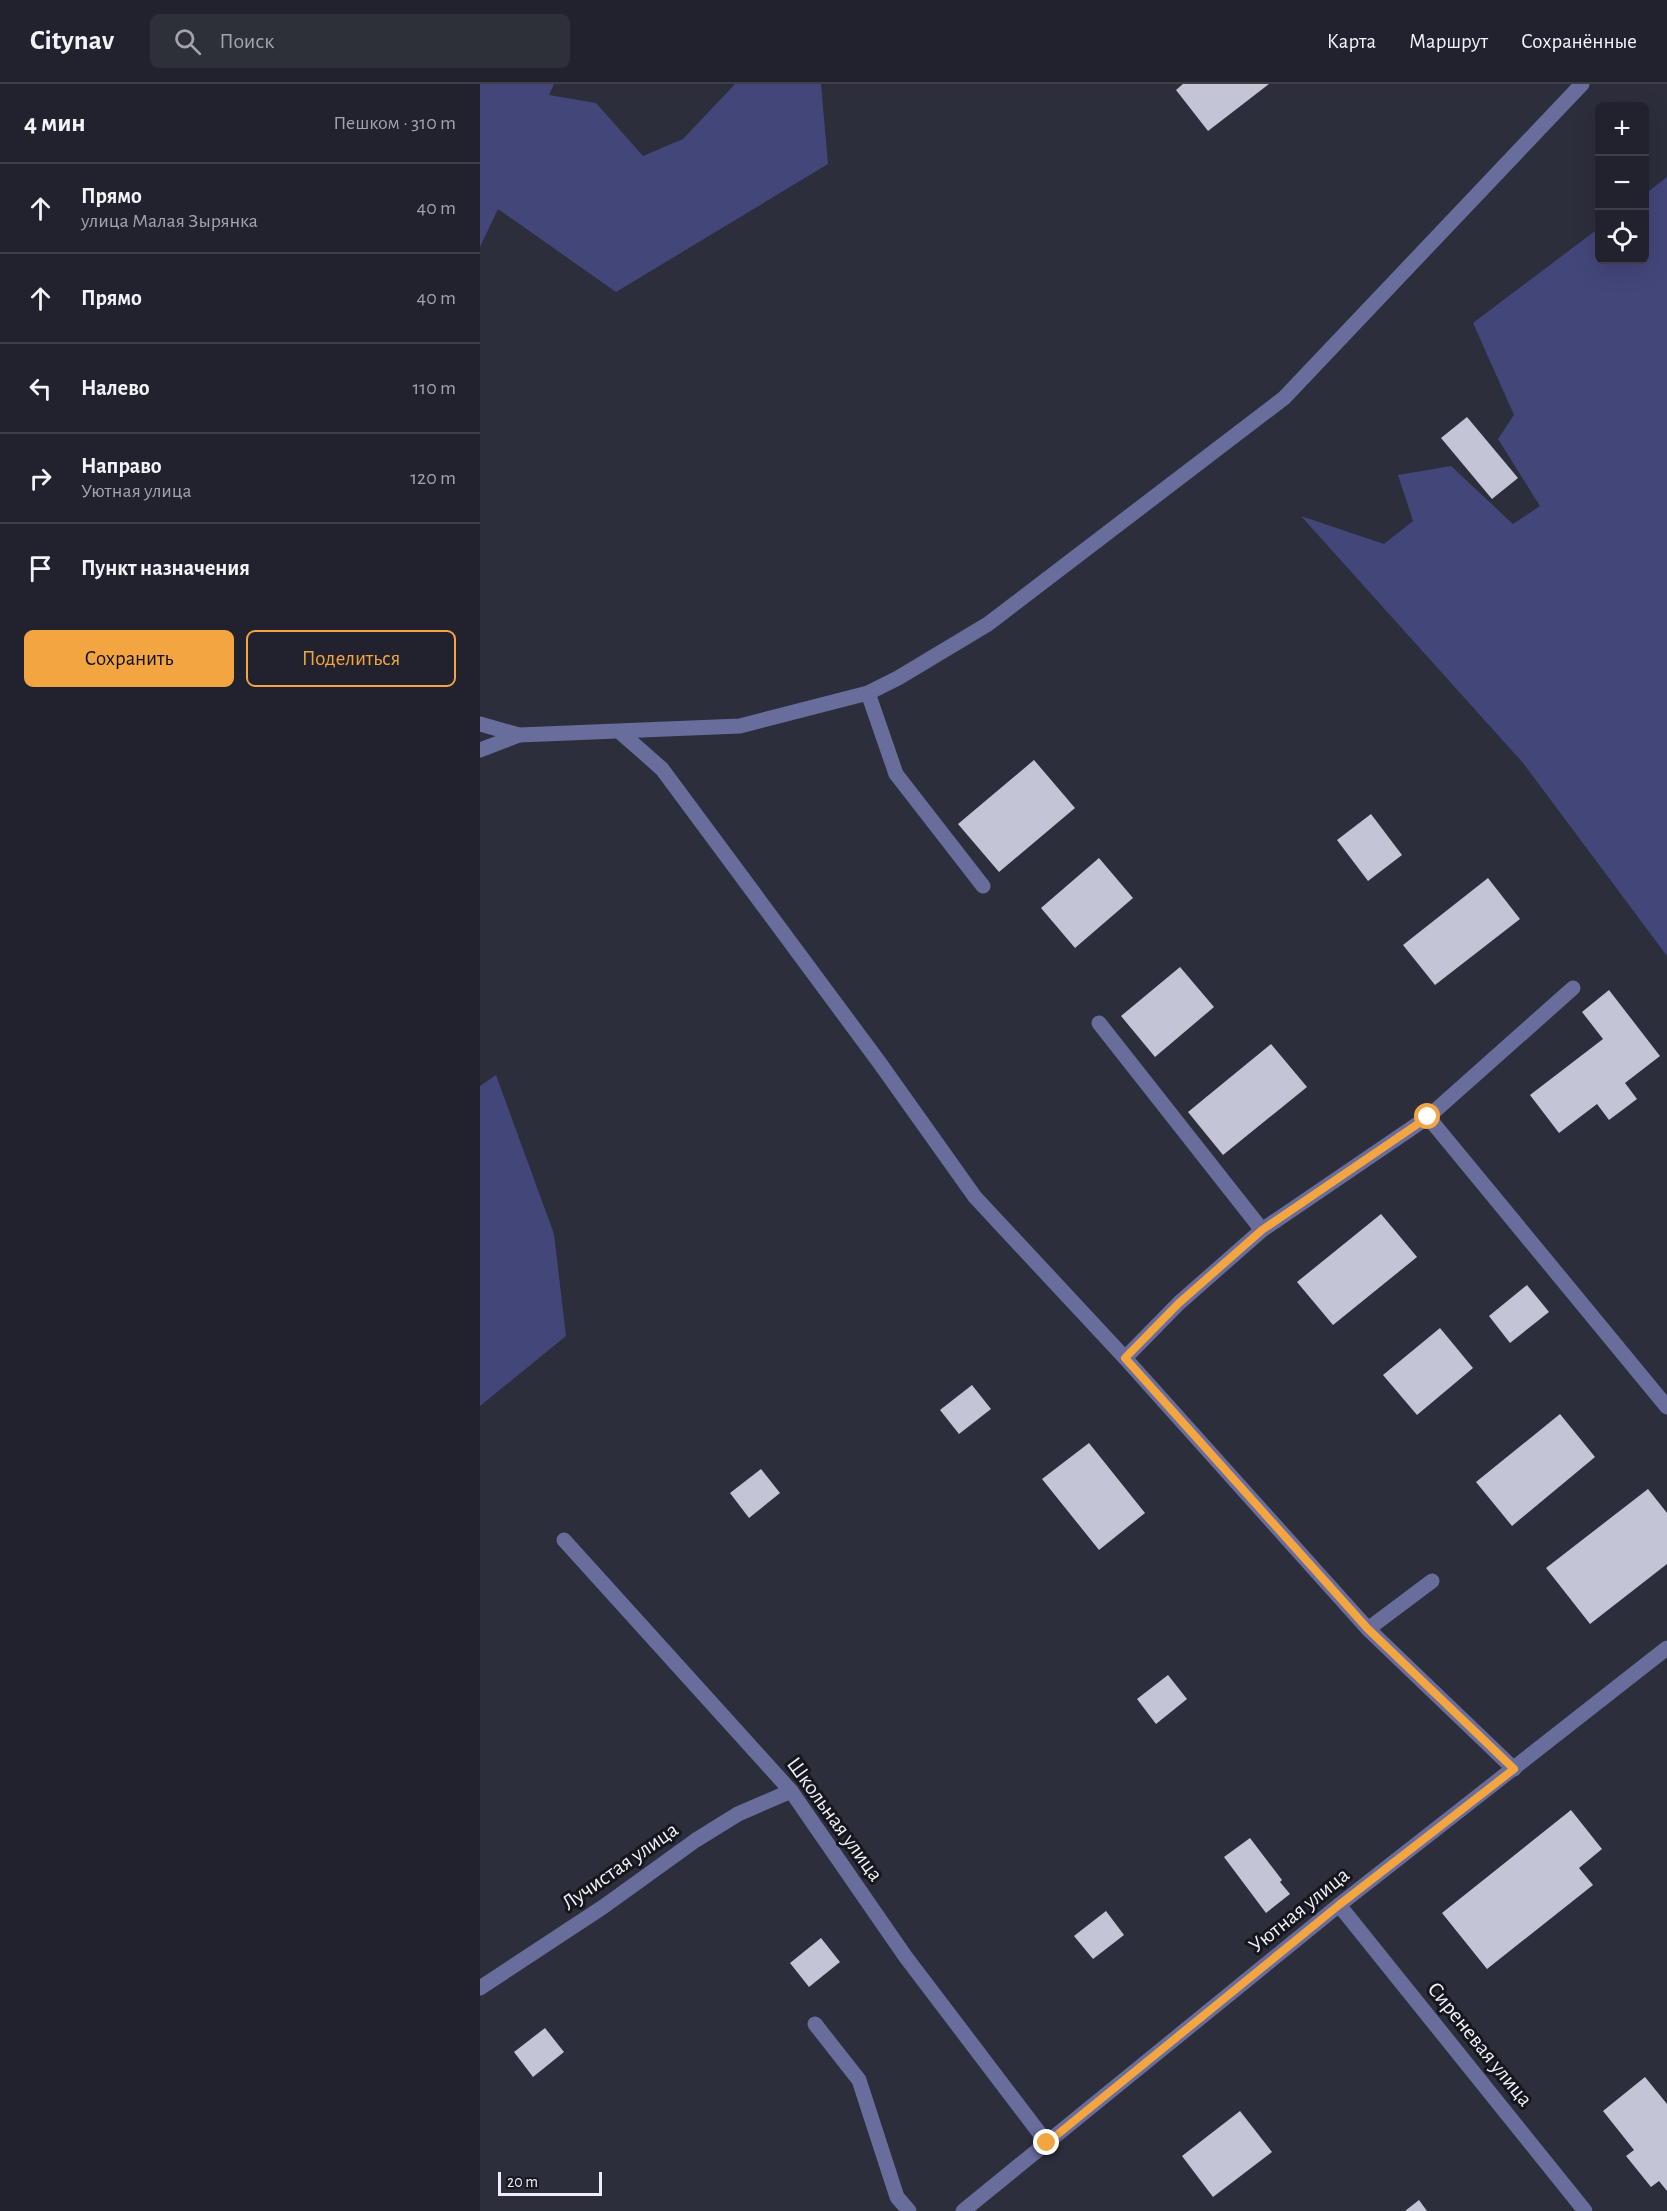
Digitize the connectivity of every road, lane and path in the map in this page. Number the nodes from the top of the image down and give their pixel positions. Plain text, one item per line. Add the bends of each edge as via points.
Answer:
1 (1582, 84) edge
2 (868, 693) junction
3 (480, 724) edge
4 (620, 732) junction
5 (519, 735) junction
6 (480, 750) edge
7 (983, 886) dead end
8 (1573, 988) dead end
9 (1099, 1023) dead end
10 (1428, 1117) junction
11 (1262, 1230) junction
12 (1125, 1358) junction
13 (1667, 1407) edge
14 (564, 1540) dead end
15 (1432, 1581) dead end
16 (1368, 1629) junction
17 (1667, 1648) edge
18 (1514, 1769) junction
19 (791, 1791) junction
20 (1339, 1905) junction
21 (480, 1988) edge
22 (815, 2024) dead end
23 (1047, 2143) junction
24 (909, 2211) edge
25 (963, 2211) edge
26 (1585, 2211) edge

1 - 2 street via 1284,398 988,624
2 - 4 street via 740,726
2 - 7 street via 896,774
3 - 5 street
4 - 5 street
4 - 12 street via 662,769 975,1197
5 - 6 street
8 - 10 street
9 - 11 street
10 - 11 street
10 - 13 street
11 - 12 street via 1179,1303
12 - 16 street
14 - 19 street, Школьная улица
15 - 16 street
16 - 18 street
17 - 18 street, Уютная улица
18 - 20 street, Уютная улица
19 - 21 street, Лучистая улица via 738,1814 696,1840
19 - 23 street, Школьная улица via 905,1956
20 - 23 street, Уютная улица
20 - 26 street, Сиреневая улица
22 - 24 street via 859,2080 897,2197
23 - 25 street, Уютная улица

